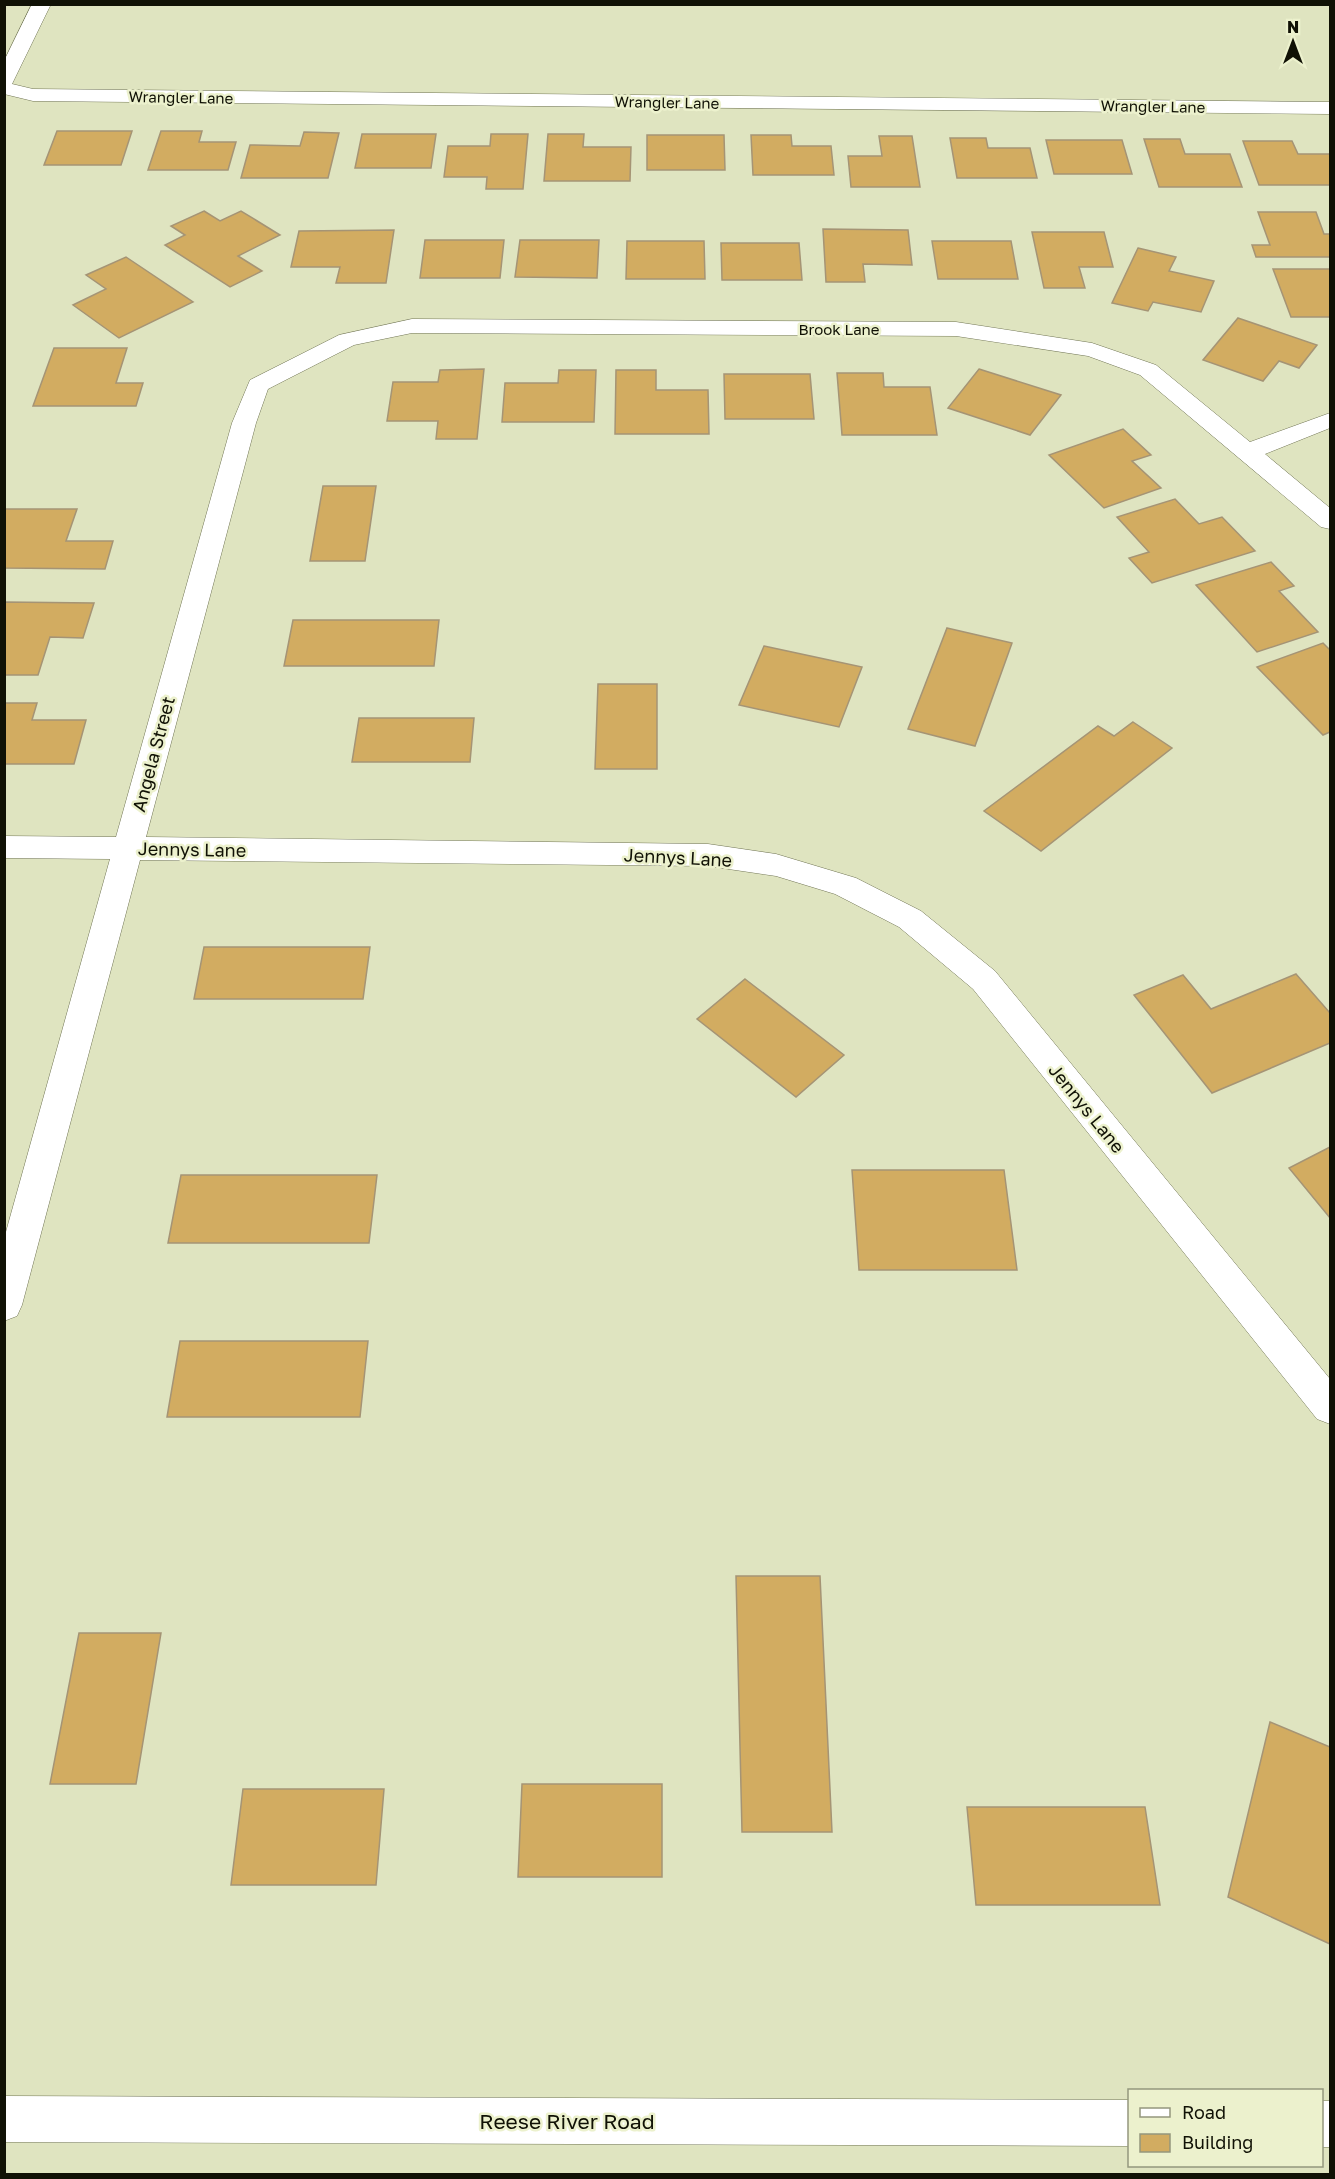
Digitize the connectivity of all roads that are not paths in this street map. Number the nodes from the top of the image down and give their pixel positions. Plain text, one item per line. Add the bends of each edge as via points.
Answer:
1 (42, 4) edge
2 (4, 82) edge
3 (4, 88) edge
4 (1330, 108) edge
5 (296, 365) joint
6 (1330, 420) edge
7 (1248, 452) junction
8 (1330, 521) edge
9 (4, 847) edge
10 (128, 849) junction
11 (4, 1305) edge
12 (1330, 1407) edge
13 (4, 2119) edge
14 (1128, 2123) edge

1 - 2 street
3 - 4 street, Wrangler Lane via 33,95
5 - 7 street, Brook Lane via 347,340 412,326 956,329 1092,350 1149,370
5 - 10 street, Angela Street via 258,385 244,423
6 - 7 street
7 - 8 street, Brook Lane
9 - 10 street, Jennys Lane
10 - 11 street, Angela Street
10 - 12 street, Jennys Lane via 708,855 776,865 845,886 910,919 984,980
13 - 14 street, Reese River Road

